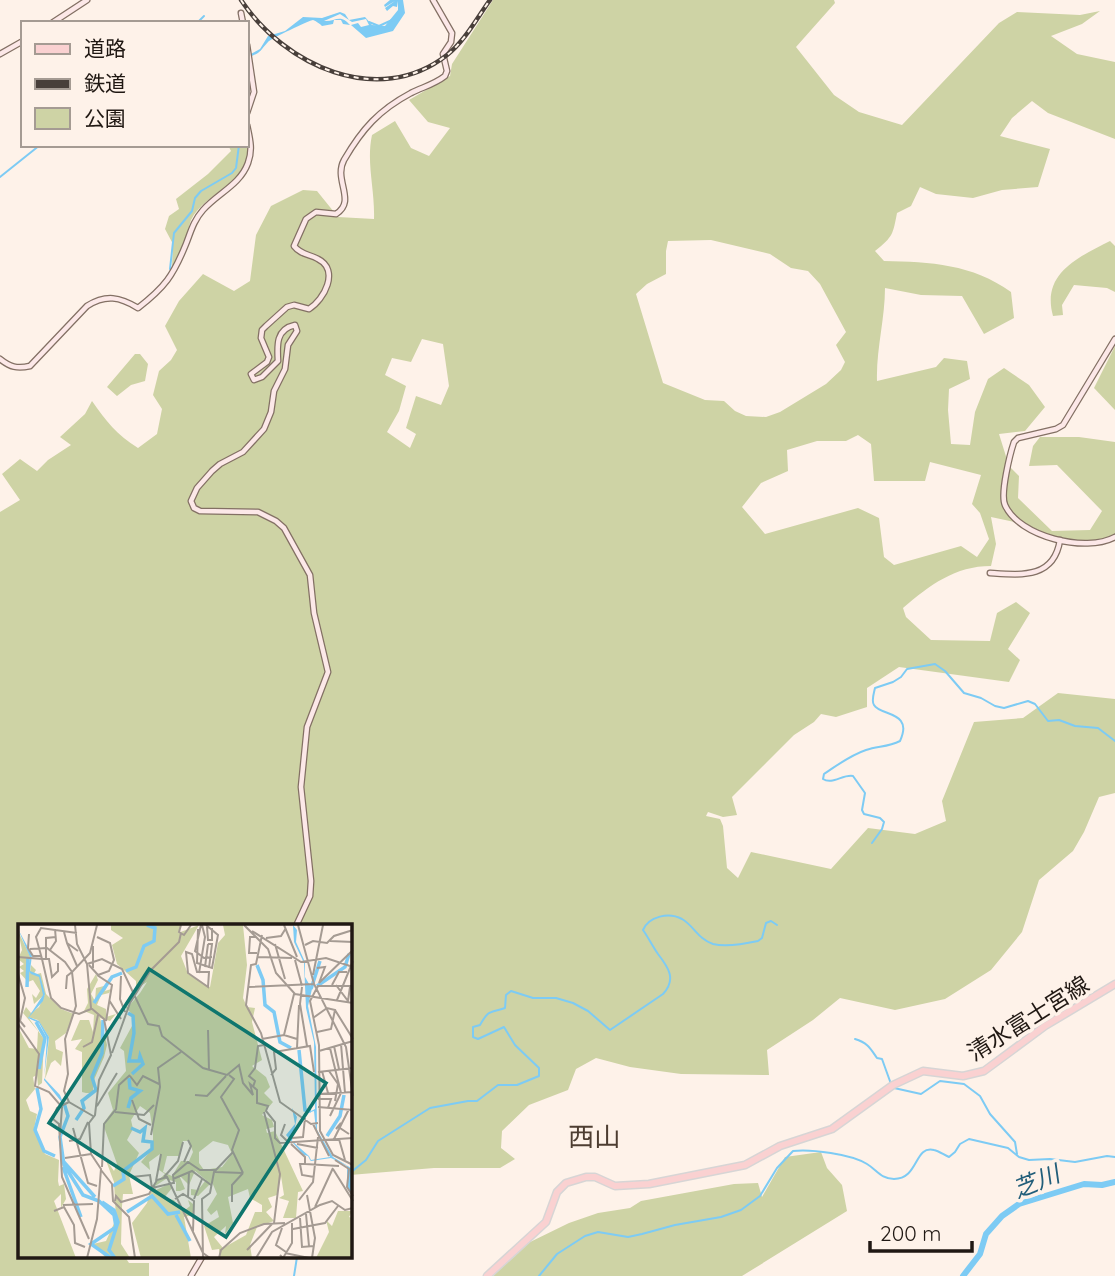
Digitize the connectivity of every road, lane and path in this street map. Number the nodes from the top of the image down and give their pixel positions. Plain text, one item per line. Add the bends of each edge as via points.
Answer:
1 (87, 0) edge
2 (433, 0) edge
3 (241, 13) dead end
4 (55, 21) edge
5 (243, 21) edge
6 (21, 42) edge
7 (0, 54) edge
8 (248, 55) edge
9 (248, 110) edge
10 (248, 131) edge
11 (1115, 339) edge
12 (0, 359) edge
13 (1115, 537) edge
14 (1060, 540) junction
15 (990, 573) dead end
16 (297, 924) edge
17 (1115, 984) edge
18 (201, 1258) edge
19 (191, 1276) edge
20 (487, 1276) edge

1 - 4 main road
2 - 16 main road via 452,33 443,54 445,76 369,122 342,163 343,209 336,214 316,212 306,219 294,246 323,263 328,287 314,306 287,307 262,330 269,357 251,374 254,380 278,361 275,345 284,330 295,325 297,331 288,345 268,421 248,447 212,471 191,501 200,511 258,512 276,521 310,575 328,672 307,727 301,786 312,881
3 - 5 main road
6 - 7 main road
8 - 9 main road via 254,92
10 - 12 main road via 247,167 195,220 159,292 138,308 115,298 95,301 30,366 10,366
11 - 14 main road via 1063,425 1018,438 1011,451 1004,504 1026,529
13 - 14 main road via 1102,543
14 - 15 main road via 1055,558 1037,571
17 - 20 main road, 清水富士宮線 via 1045,1026 984,1071 963,1076 927,1070 892,1086 832,1129 780,1146 739,1167 649,1184 615,1186 595,1177 566,1183 557,1192 546,1222
18 - 19 main road

